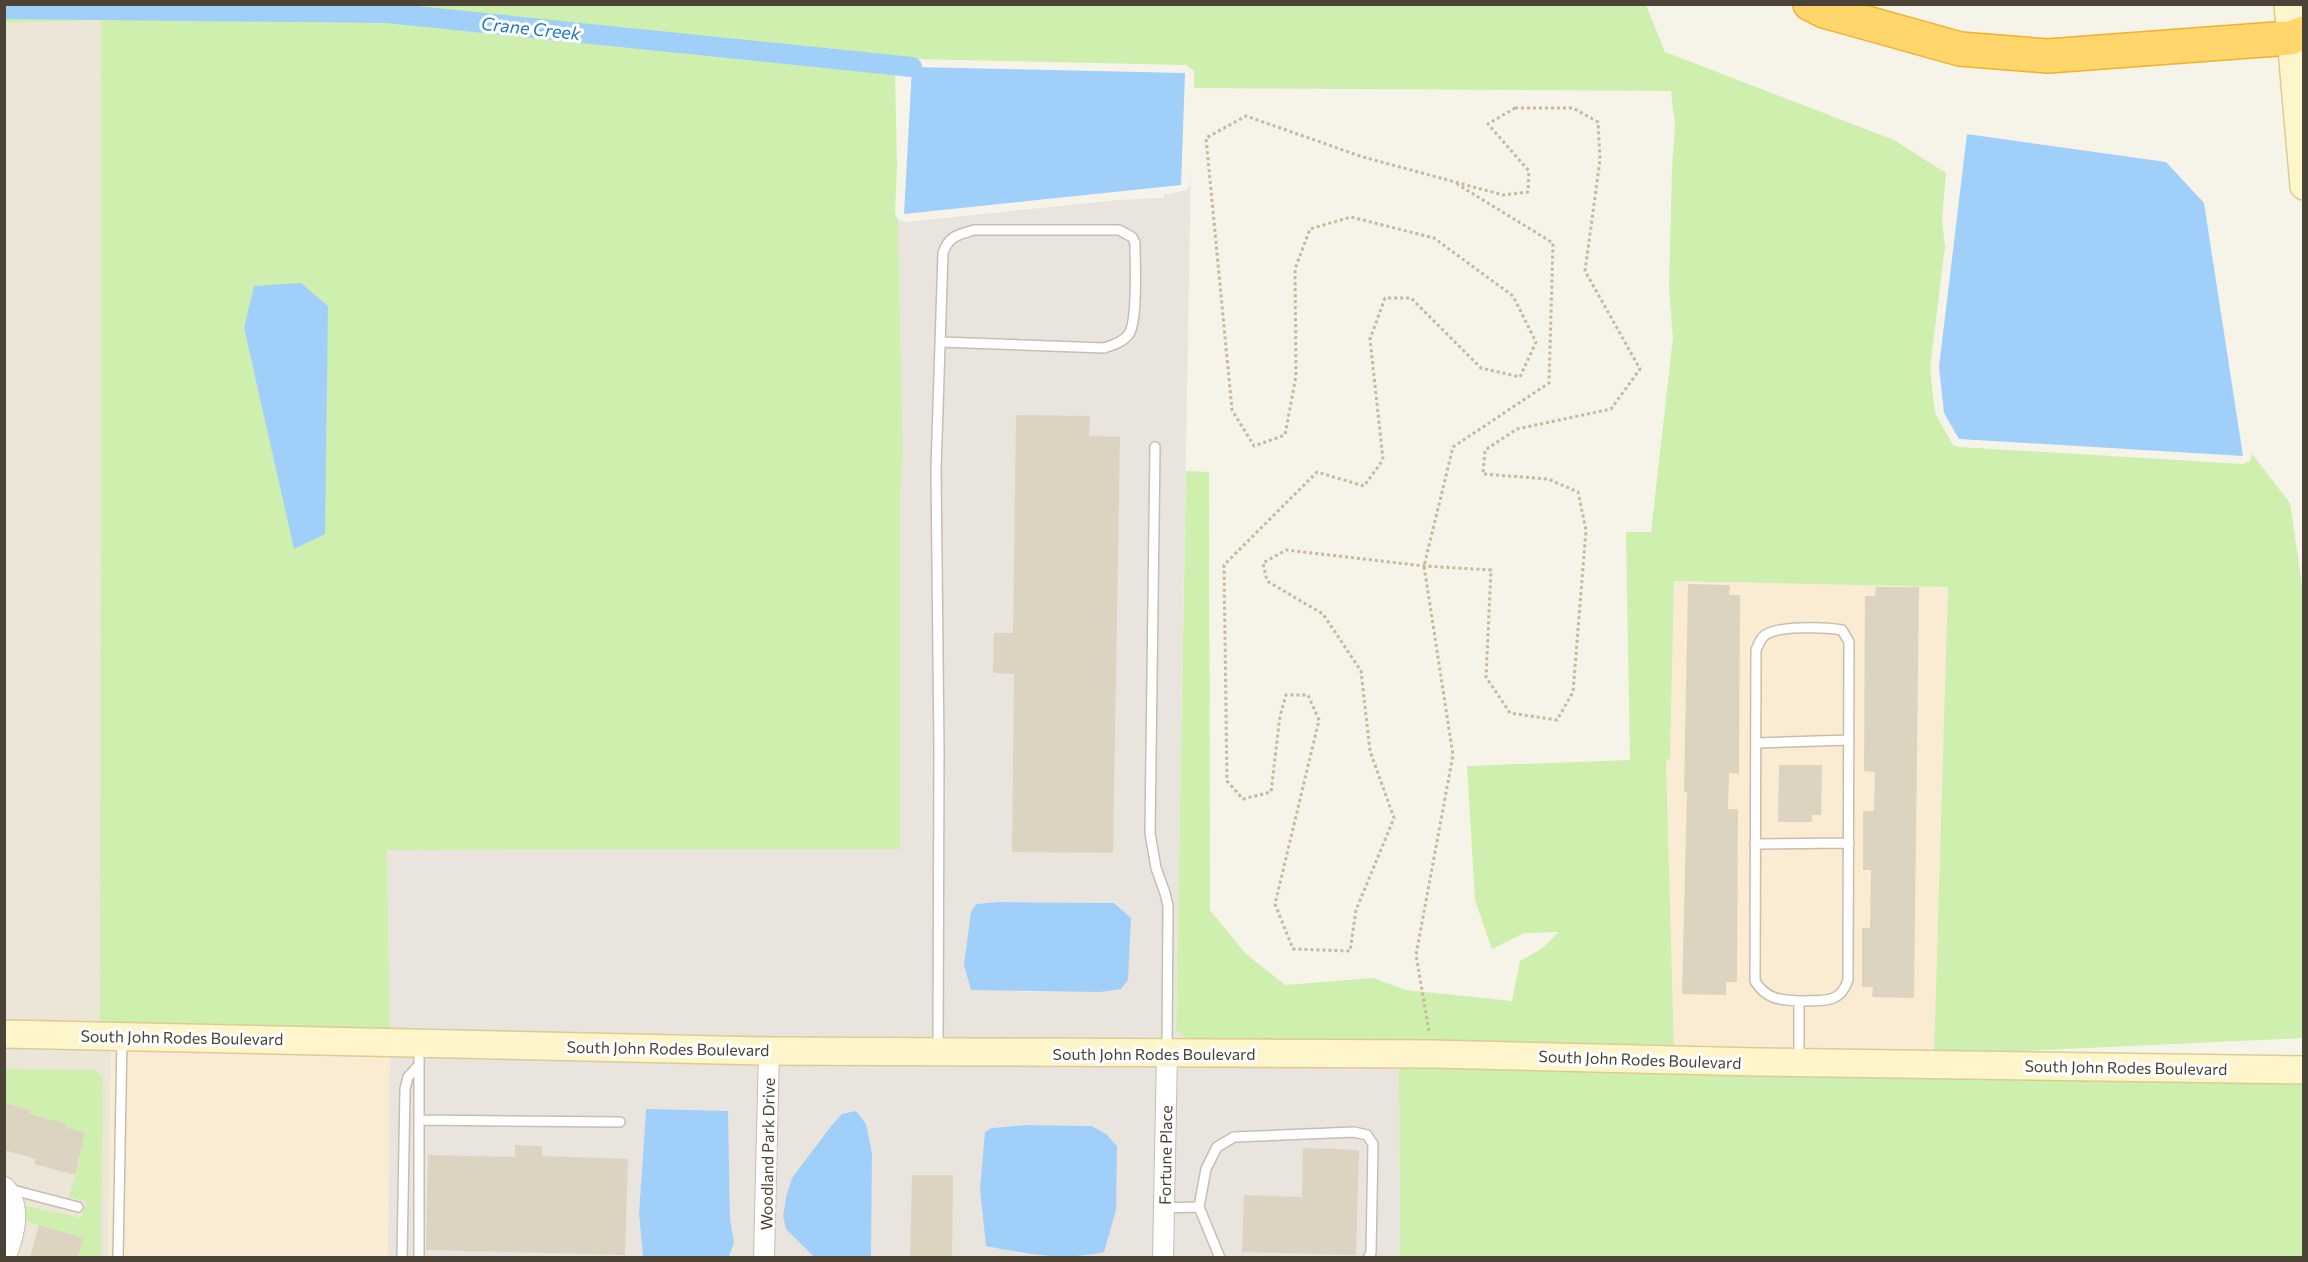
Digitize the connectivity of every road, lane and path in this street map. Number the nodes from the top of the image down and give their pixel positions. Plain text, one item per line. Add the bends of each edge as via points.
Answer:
1 (1810, 4) edge
2 (2288, 4) edge
3 (2297, 36) edge
4 (1452, 181) junction
5 (2304, 186) edge
6 (940, 342) junction
7 (1155, 447) dead end
8 (1424, 566) junction
9 (1849, 741) junction
10 (1756, 742) junction
11 (1849, 843) junction
12 (1755, 844) junction
13 (1799, 1001) junction
14 (4, 1034) edge
15 (122, 1036) junction
16 (770, 1051) junction
17 (938, 1052) junction
18 (1167, 1053) junction
19 (419, 1054) junction
20 (1433, 1054) junction
21 (1799, 1062) junction
22 (2304, 1070) edge
23 (419, 1120) junction
24 (620, 1122) dead end
25 (6, 1188) edge
26 (78, 1207) dead end
27 (1164, 1208) junction
28 (1199, 1208) junction
29 (5, 1257) edge
30 (118, 1257) edge
31 (402, 1257) edge
32 (419, 1257) edge
33 (764, 1257) edge
34 (1163, 1257) edge
35 (1220, 1257) edge
36 (1368, 1257) edge

1 - 3 highway via 1960,49 2048,56
2 - 3 main road
3 - 5 main road
4 - 8 path via 1553,243 1549,383 1453,447
4 - 8 path via 1503,195 1528,192 1529,171 1488,124 1515,108 1572,108 1598,122 1600,160 1585,271 1640,369 1611,409 1517,429 1485,450 1483,474 1548,479 1578,492 1586,530 1573,692 1557,720 1510,713 1486,677 1491,570
4 - 8 path via 1363,157 1246,116 1206,138 1232,410 1254,446 1285,435 1296,376 1295,269 1310,229 1351,217 1434,238 1513,296 1536,342 1520,377 1481,368 1412,298 1385,298 1370,339 1383,460 1365,486 1317,472 1224,566 1227,781 1243,799 1271,792 1286,695 1308,695 1319,720 1275,904 1293,949 1350,951 1356,910 1394,818 1370,751 1361,671 1323,614 1267,581 1263,563 1286,550
6 - 6 lane via 943,253 947,242 957,235 974,230 1119,230 1132,237 1134,317 1128,334 1118,343 1104,348
6 - 17 lane via 936,469
7 - 18 lane via 1150,833 1155,868 1168,906
8 - 20 path via 1453,755 1416,955
9 - 10 lane
9 - 10 lane via 1849,642 1842,630 1829,628 1775,630 1763,636 1756,650
9 - 11 lane
10 - 12 lane
11 - 12 lane
11 - 13 lane via 1845,991 1836,999
12 - 13 lane via 1755,981 1768,996
13 - 21 lane
14 - 15 main road, South John Rodes Boulevard
15 - 19 main road, South John Rodes Boulevard
15 - 30 lane
16 - 17 main road, South John Rodes Boulevard
16 - 19 main road, South John Rodes Boulevard
16 - 33 street, Woodland Park Drive
17 - 18 main road, South John Rodes Boulevard
18 - 20 main road, South John Rodes Boulevard
18 - 27 street, Fortune Place
19 - 23 lane
19 - 31 lane via 405,1089
20 - 21 main road, South John Rodes Boulevard
21 - 22 main road, South John Rodes Boulevard
23 - 24 lane
23 - 32 lane
25 - 26 lane
25 - 29 street via 15,1215 12,1242
27 - 28 lane
27 - 34 street, Fortune Place
28 - 35 lane
28 - 36 lane via 1206,1169 1217,1147 1234,1137 1354,1132 1367,1135 1373,1144

